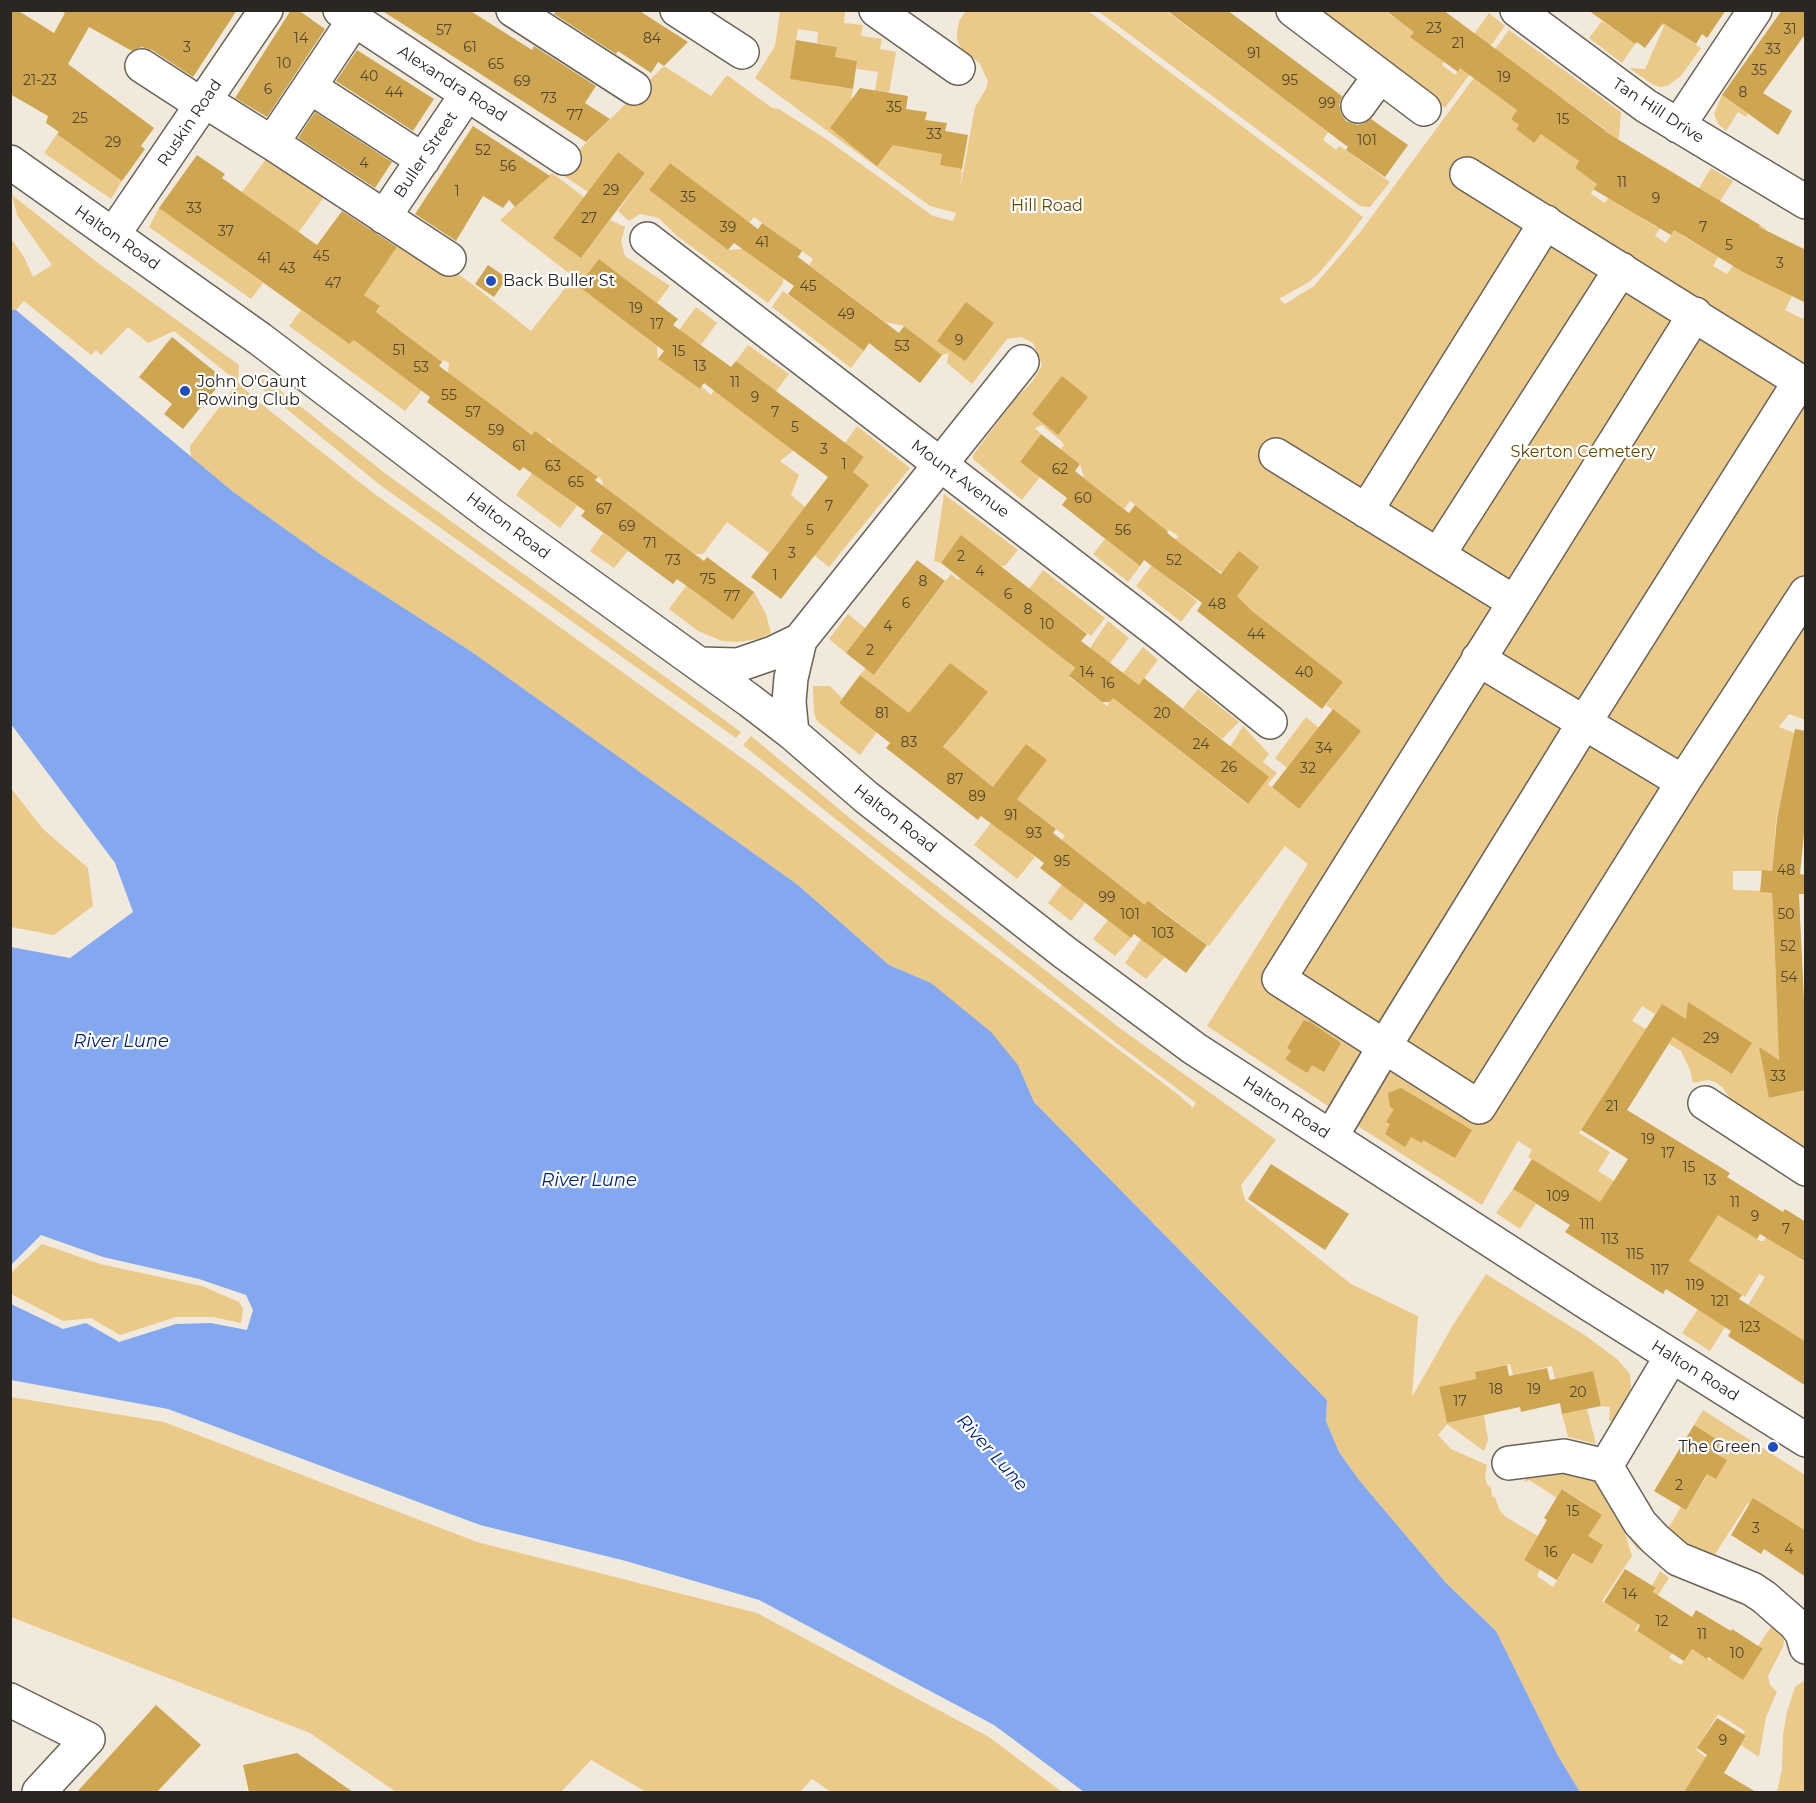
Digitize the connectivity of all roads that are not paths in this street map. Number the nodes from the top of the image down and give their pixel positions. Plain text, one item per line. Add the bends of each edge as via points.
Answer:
1 (266, 10) edge
2 (513, 10) edge
3 (677, 10) edge
4 (876, 10) edge
5 (1293, 10) edge
6 (1517, 10) edge
7 (1755, 10) edge
8 (347, 15) edge
9 (742, 52) dead end
10 (141, 66) dead end
11 (958, 68) dead end
12 (1380, 76) junction
13 (310, 87) junction
14 (634, 88) dead end
15 (467, 94) junction
16 (204, 103) junction
17 (1358, 106) dead end
18 (1424, 109) dead end
19 (1678, 126) junction
20 (272, 143) junction
21 (564, 158) dead end
22 (423, 160) junction
23 (10, 162) edge
24 (1467, 174) dead end
25 (1806, 202) edge
26 (384, 217) junction
27 (1546, 222) junction
28 (113, 235) junction
29 (647, 239) dead end
30 (449, 259) dead end
31 (1621, 269) junction
32 (1695, 314) junction
33 (1022, 362) dead end
34 (1803, 383) edge
35 (1276, 455) dead end
36 (939, 463) junction
37 (1366, 511) junction
38 (1438, 555) junction
39 (1806, 593) edge
40 (1514, 602) junction
41 (800, 640) junction
42 (1478, 659) junction
43 (699, 664) junction
44 (1270, 722) dead end
45 (1584, 723) junction
46 (792, 733) junction
47 (1683, 782) junction
48 (1384, 1047) junction
49 (1705, 1103) dead end
50 (1331, 1137) junction
51 (1806, 1168) edge
52 (1671, 1356) junction
53 (1806, 1440) edge
54 (1509, 1463) dead end
55 (1606, 1466) junction
56 (1806, 1647) edge
57 (10, 1700) edge
58 (39, 1792) edge

1 - 16 street, Ruskin Road
2 - 14 street
3 - 9 street
4 - 11 street
5 - 12 street
6 - 19 street, Tan Hill Drive
7 - 19 street
8 - 13 street
8 - 15 street, Alexandra Road
10 - 16 street
12 - 17 street
12 - 18 street
13 - 20 street
13 - 22 street
15 - 21 street, Alexandra Road
15 - 22 street, Buller Street
16 - 20 street
16 - 28 street, Ruskin Road
19 - 25 street, Tan Hill Drive
20 - 26 street
22 - 26 street, Buller Street
23 - 28 street, Halton Road
24 - 27 street
26 - 30 street
27 - 31 street
27 - 37 street
28 - 43 street, Halton Road
29 - 36 street, Mount Avenue
31 - 32 street
31 - 38 street
32 - 34 street
32 - 40 street
33 - 36 street
34 - 45 street
35 - 37 street
36 - 41 street
36 - 44 street, Mount Avenue
37 - 38 street
38 - 40 street
39 - 47 street
40 - 42 street
41 - 43 street via 738,665
41 - 46 street via 791,678
42 - 45 street
42 - 48 street via 1279,979
43 - 46 street, Halton Road
45 - 47 street
45 - 48 street
46 - 50 street, Halton Road via 866,796 1135,1005
47 - 48 street via 1479,1107
48 - 50 street
49 - 51 street
50 - 52 street, Halton Road
52 - 53 street, Halton Road
52 - 55 street
54 - 55 street via 1564,1456
55 - 56 street via 1640,1523 1659,1542 1678,1559 1764,1597 1795,1624
57 - 58 street via 88,1739

